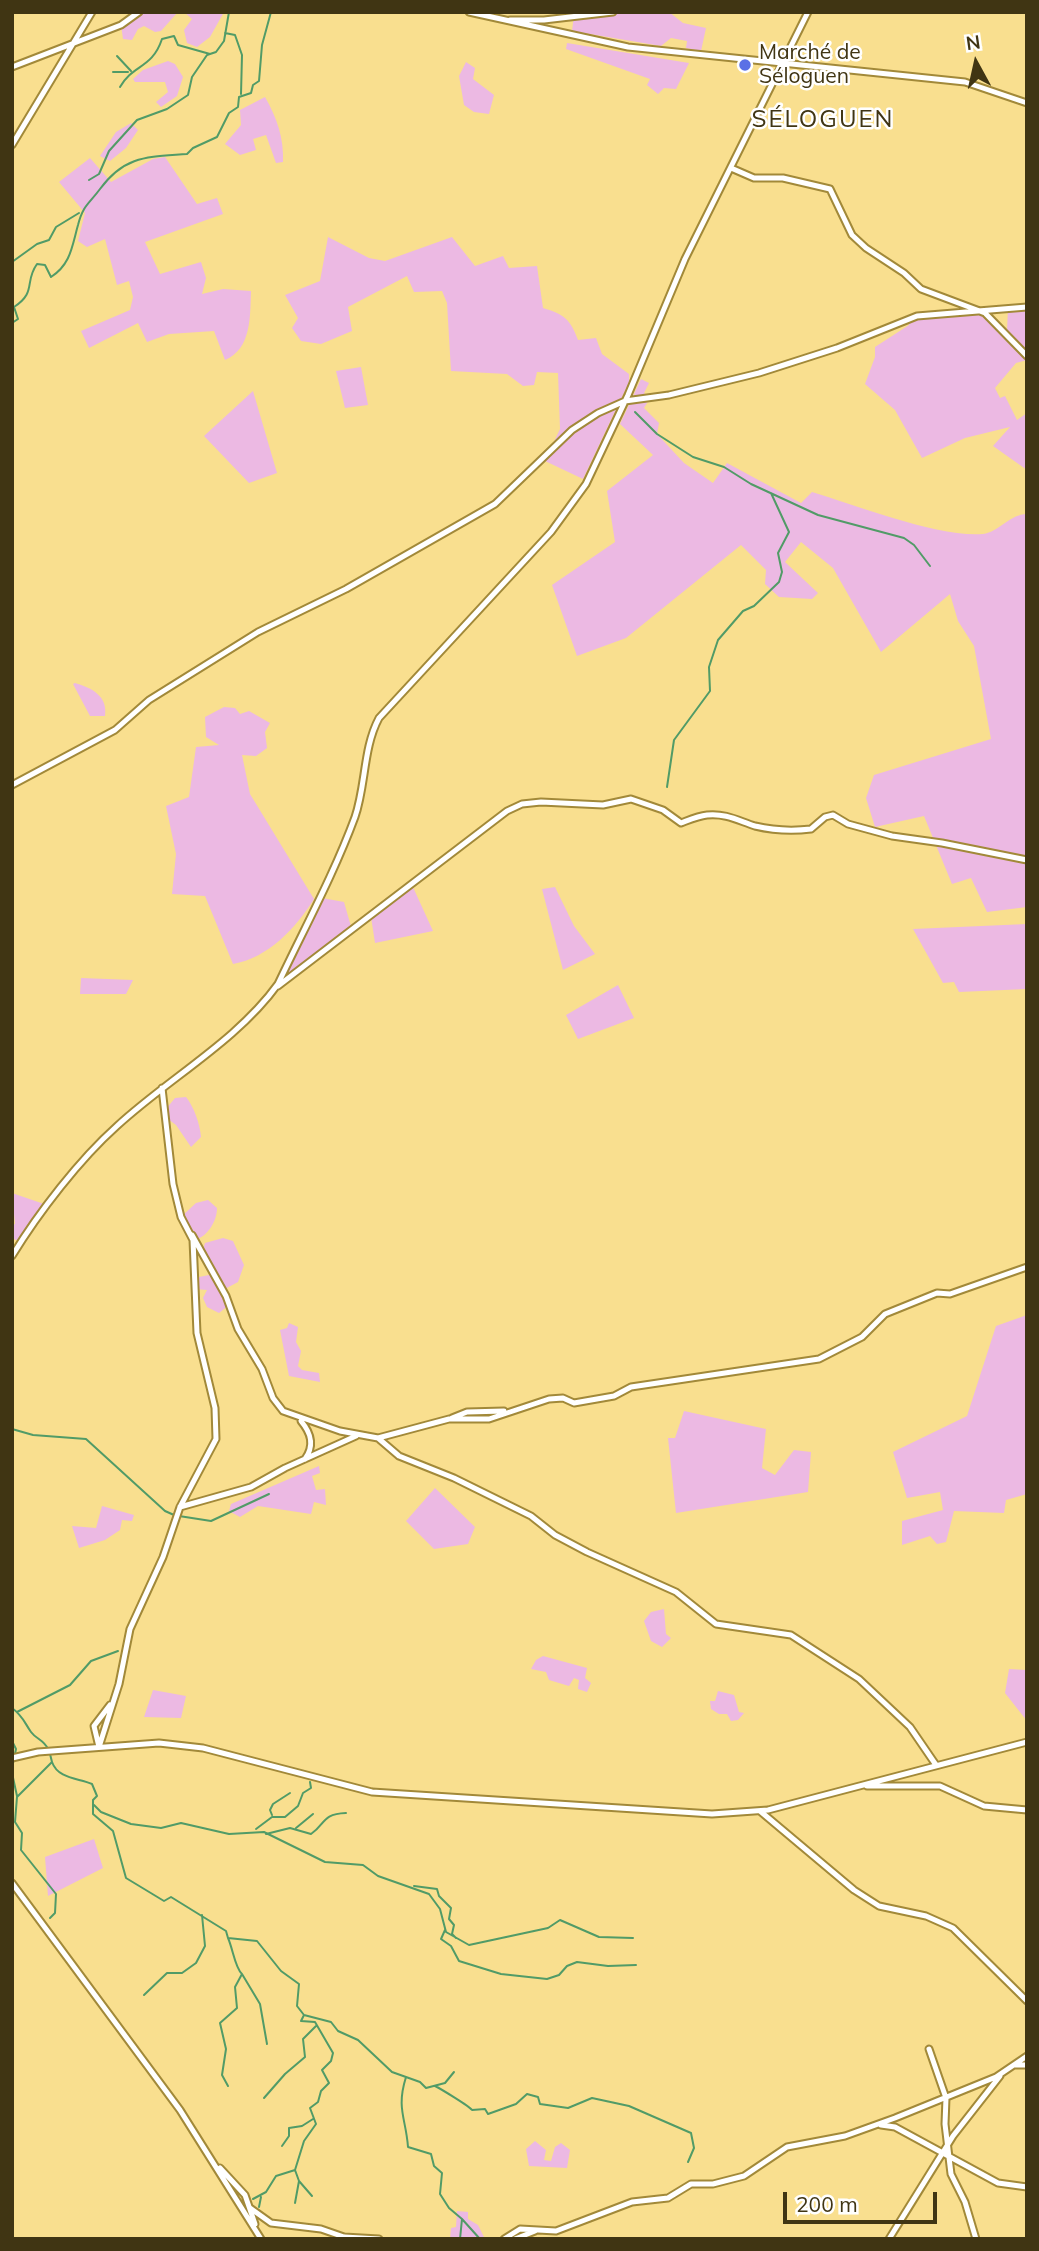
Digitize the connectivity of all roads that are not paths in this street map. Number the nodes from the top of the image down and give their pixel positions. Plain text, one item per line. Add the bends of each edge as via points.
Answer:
1 (92, 12) edge
2 (139, 12) edge
3 (469, 12) edge
4 (613, 12) edge
5 (808, 12) edge
6 (500, 20) junction
7 (73, 43) junction
8 (781, 65) junction
9 (12, 67) edge
10 (1027, 103) edge
11 (12, 145) edge
12 (731, 168) junction
13 (1027, 307) edge
14 (980, 310) junction
15 (1027, 356) edge
16 (625, 401) junction
17 (12, 785) edge
18 (1027, 860) edge
19 (275, 989) junction
20 (162, 1088) junction
21 (192, 1235) junction
22 (12, 1256) edge
23 (1027, 1267) edge
24 (299, 1418) junction
25 (359, 1435) junction
26 (378, 1438) junction
27 (303, 1461) junction
28 (180, 1507) junction
29 (111, 1703) junction
30 (1027, 1741) edge
31 (99, 1747) junction
32 (12, 1758) edge
33 (936, 1765) junction
34 (860, 1786) junction
35 (1027, 1810) edge
36 (760, 1811) junction
37 (12, 1883) edge
38 (1026, 1999) edge
39 (929, 2049) dead end
40 (1027, 2056) edge
41 (1014, 2065) junction
42 (1027, 2066) edge
43 (1001, 2074) junction
44 (946, 2098) junction
45 (877, 2124) junction
46 (947, 2145) junction
47 (945, 2155) junction
48 (215, 2164) junction
49 (1027, 2188) edge
50 (250, 2208) junction
51 (535, 2231) junction
52 (259, 2236) edge
53 (379, 2239) edge
54 (504, 2239) edge
55 (515, 2239) edge
56 (889, 2239) edge
57 (975, 2239) edge

1 - 7 street
2 - 7 street via 121,25
3 - 6 street
4 - 6 street
5 - 8 street
6 - 8 street via 628,47
7 - 9 street
7 - 11 street
8 - 10 street via 965,82
8 - 12 street
12 - 14 street via 754,178 783,178 830,190 852,235 866,248 921,289
12 - 16 street via 685,259
13 - 14 street
14 - 15 street
14 - 16 street via 917,316 759,373
16 - 17 street via 572,430 495,505 258,632 155,696 107,735
16 - 19 street via 586,484 568,511 379,718 360,801 344,845
18 - 19 street via 892,836 833,816 811,829 793,830 753,826 718,815 681,823 663,810 631,799 603,805 522,804
19 - 20 street via 234,1030
20 - 21 street via 173,1184 181,1217
20 - 22 street via 102,1142 28,1230
21 - 24 street via 277,1405
21 - 28 street via 197,1333 217,1424 212,1451
23 - 26 street via 950,1294 937,1293 885,1314 855,1342 807,1362 631,1387 614,1396 575,1403 549,1399 489,1419 449,1419
24 - 25 street
24 - 27 street via 312,1446
25 - 26 street
25 - 27 street
26 - 33 street via 399,1456 454,1478 531,1516 587,1552 676,1592 716,1624 791,1635 859,1679 910,1727
27 - 28 street via 251,1487
28 - 29 street via 130,1629
29 - 31 street
29 - 31 street via 94,1726
30 - 33 street
31 - 32 street
31 - 36 street via 159,1744 203,1748 372,1792 684,1814
33 - 34 street
34 - 35 street via 940,1786 985,1806
34 - 36 street
36 - 38 street via 879,1906 926,1916 953,1928
37 - 48 street via 120,2026
39 - 44 street
40 - 41 street
41 - 42 street
41 - 43 street
43 - 44 street
43 - 46 street
44 - 45 street
44 - 46 street
45 - 47 street via 895,2127
45 - 51 street via 845,2136 787,2147 744,2176 691,2184 668,2198 632,2202 556,2231
46 - 47 street
47 - 49 street via 998,2183
47 - 56 street
47 - 57 street
48 - 50 street via 240,2188
48 - 52 street
50 - 52 street
50 - 53 street via 271,2223
51 - 54 street via 520,2229
51 - 55 street

